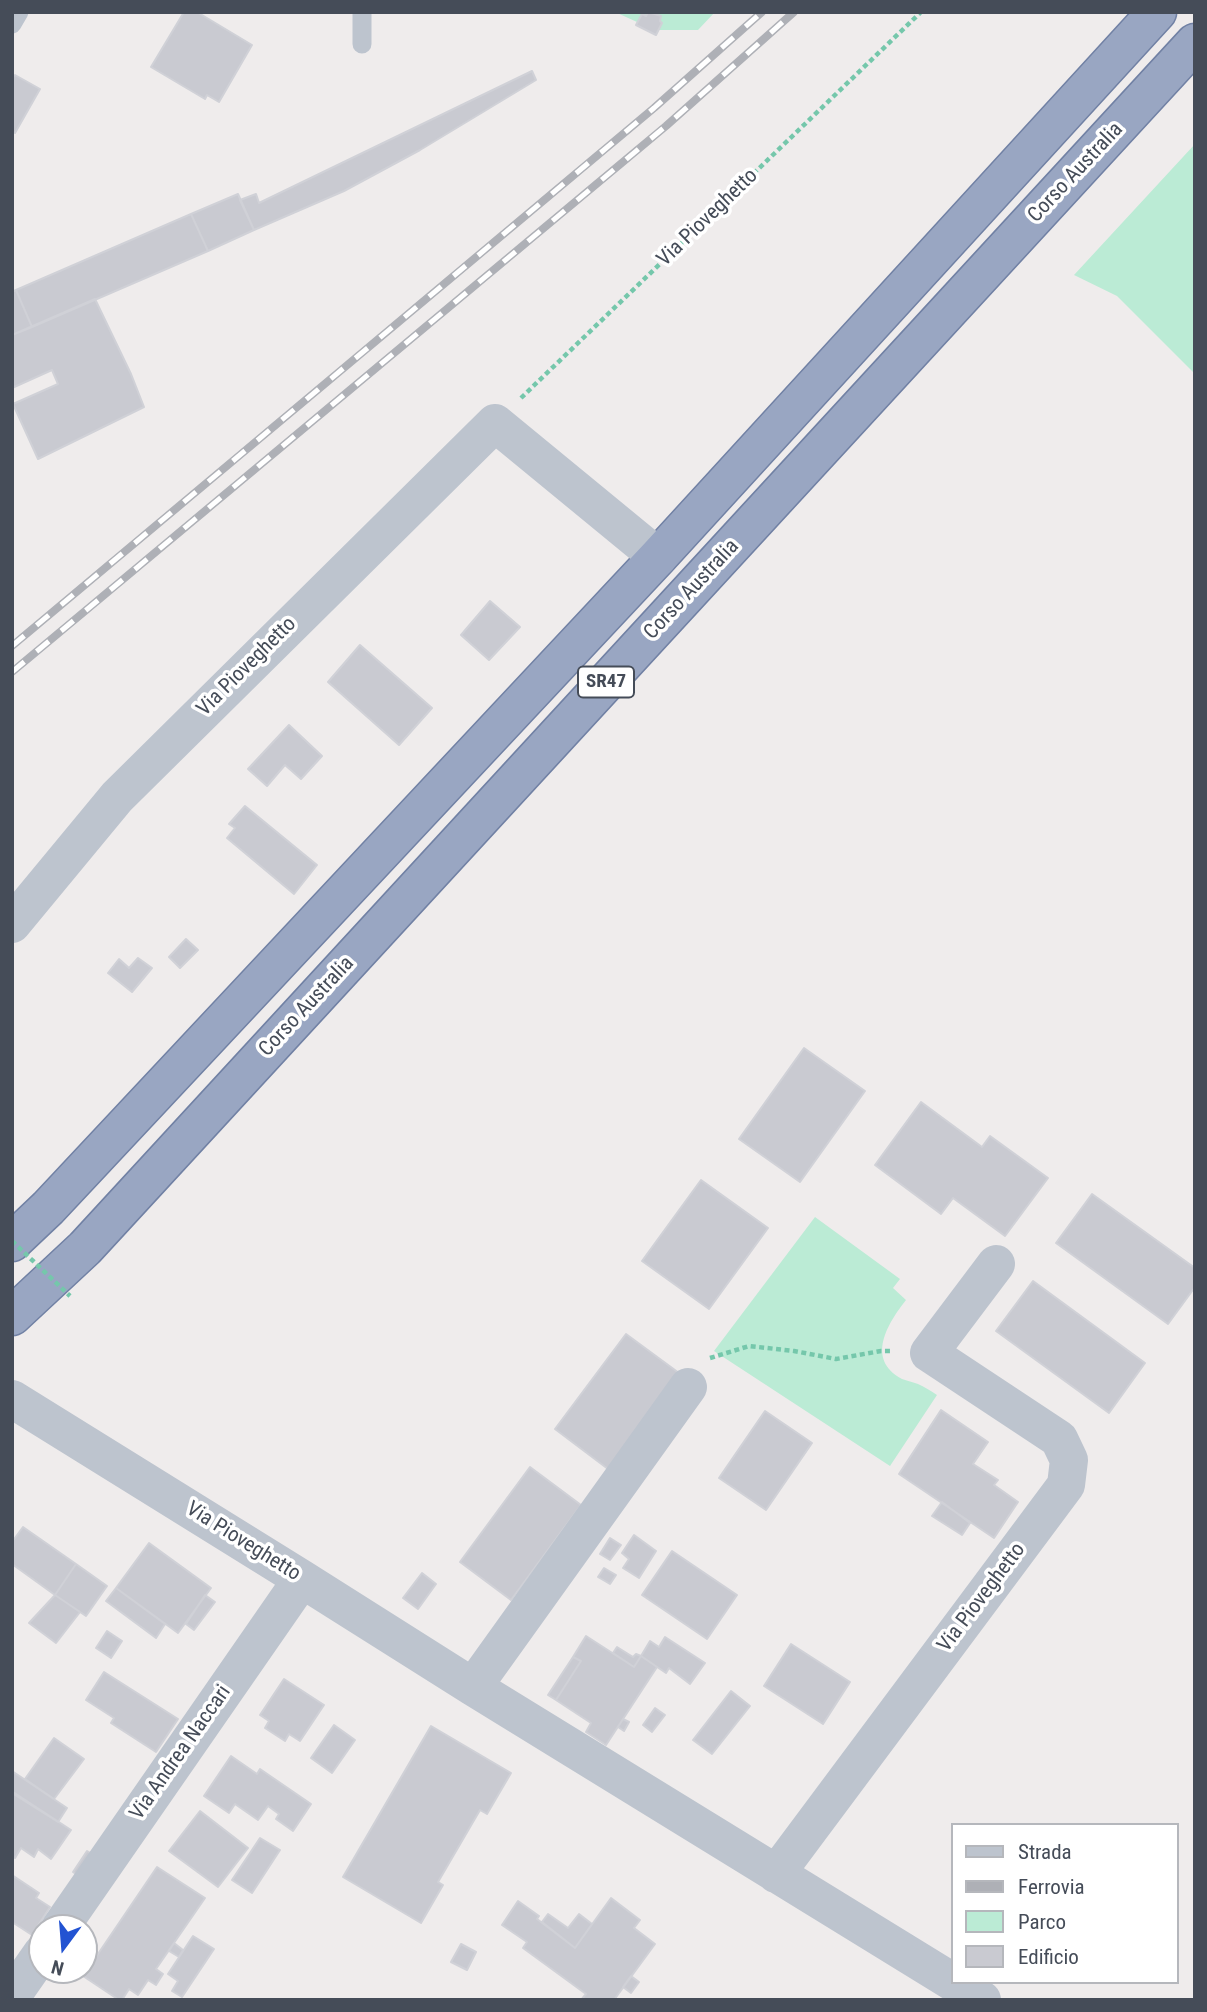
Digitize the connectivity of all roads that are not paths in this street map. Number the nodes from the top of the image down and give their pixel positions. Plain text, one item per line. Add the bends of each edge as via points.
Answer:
1 (19, 12) edge
2 (362, 12) edge
3 (1157, 12) edge
4 (12, 24) edge
5 (1195, 43) edge
6 (362, 44) dead end
7 (658, 557) junction
8 (12, 924) edge
9 (12, 1242) edge
10 (996, 1264) dead end
11 (12, 1316) edge
12 (688, 1387) road end
13 (12, 1399) edge
14 (302, 1578) junction
15 (473, 1687) junction
16 (776, 1874) junction
17 (70, 1914) edge
18 (28, 1973) edge
19 (951, 1981) edge
20 (956, 1984) edge
21 (12, 1996) edge
22 (982, 2000) edge

1 - 4 lane
2 - 6 lane
3 - 7 highway, SR47
5 - 11 highway, Corso Australia / SR47 via 85,1248
7 - 8 street, Via Pioveghetto via 495,423 117,797
7 - 9 highway, SR47
10 - 16 street, Via Pioveghetto via 929,1353 1059,1439 1069,1460 1066,1485
12 - 15 street
13 - 14 street, Via Pioveghetto
14 - 15 street, Via Pioveghetto
14 - 17 street, Via Andrea Naccari
15 - 16 street, Via Pioveghetto
16 - 19 street, Via Pioveghetto
18 - 21 street
20 - 22 street, Via Pioveghetto

